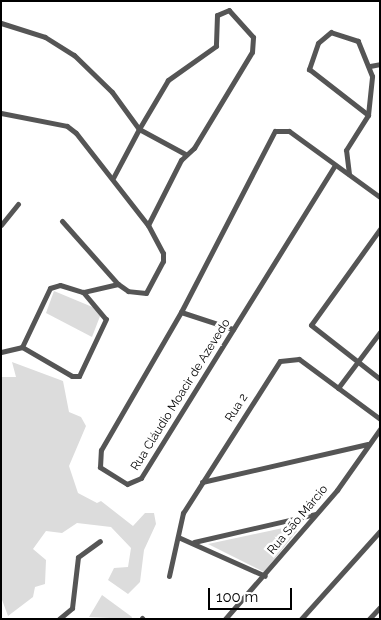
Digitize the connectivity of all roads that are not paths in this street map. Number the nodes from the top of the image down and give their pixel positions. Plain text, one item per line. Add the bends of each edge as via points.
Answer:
1 (1, 23) edge
2 (380, 64) edge
3 (370, 66) junction
4 (1, 113) edge
5 (368, 115) junction
6 (140, 129) junction
7 (185, 154) junction
8 (335, 165) junction
9 (350, 175) junction
10 (113, 178) junction
11 (380, 198) edge
12 (18, 204) dead end
13 (62, 221) dead end
14 (1, 225) edge
15 (148, 225) junction
16 (380, 229) edge
17 (118, 284) junction
18 (83, 292) junction
19 (181, 312) junction
20 (233, 329) junction
21 (380, 332) edge
22 (22, 347) junction
23 (1, 352) edge
24 (357, 363) junction
25 (380, 379) edge
26 (338, 388) junction
27 (380, 419) edge
28 (380, 430) edge
29 (369, 444) junction
30 (202, 482) junction
31 (315, 514) junction
32 (380, 531) edge
33 (178, 537) junction
34 (100, 541) dead end
35 (194, 542) junction
36 (169, 576) dead end
37 (265, 576) junction
38 (380, 607) edge
39 (59, 619) edge
40 (225, 619) edge
41 (301, 619) edge
42 (370, 619) edge

1 - 6 street via 45,37 74,55 102,81
2 - 3 street
3 - 5 street via 372,88
3 - 5 street via 358,41 336,31 318,43 309,63 318,81
4 - 10 street via 67,126
5 - 9 street via 346,150
6 - 7 street
6 - 7 street via 168,80 216,46 217,15 229,10 250,30 252,52 194,148
6 - 10 street
7 - 15 street
8 - 9 street
8 - 19 street, Rua Cláudio Moacir de Azevedo via 289,131 277,130
8 - 20 street, Rua Cláudio Moacir de Azevedo
9 - 11 street
10 - 15 street
12 - 14 street
13 - 17 street
15 - 17 street via 164,257 151,288 142,294
16 - 24 street via 312,325
17 - 18 street
18 - 22 street via 60,286 50,288
18 - 22 street via 106,319 79,376 72,376
19 - 20 street
19 - 20 street, Rua Cláudio Moacir de Azevedo via 98,457 100,467 120,482 134,484 141,478
21 - 24 street
22 - 23 street
24 - 25 street
24 - 26 street
26 - 27 street, Rua 2
26 - 30 street, Rua 2 via 299,359 280,361
28 - 29 street, Rua São Márcio
29 - 30 street
29 - 31 street, Rua São Márcio
30 - 33 street, Rua 2 via 183,513
31 - 35 street
31 - 37 street, Rua São Márcio
32 - 41 street
33 - 35 street
33 - 36 street, Rua 2
34 - 39 street via 78,557 72,608
35 - 37 street
37 - 40 street, Rua São Márcio
38 - 42 street

